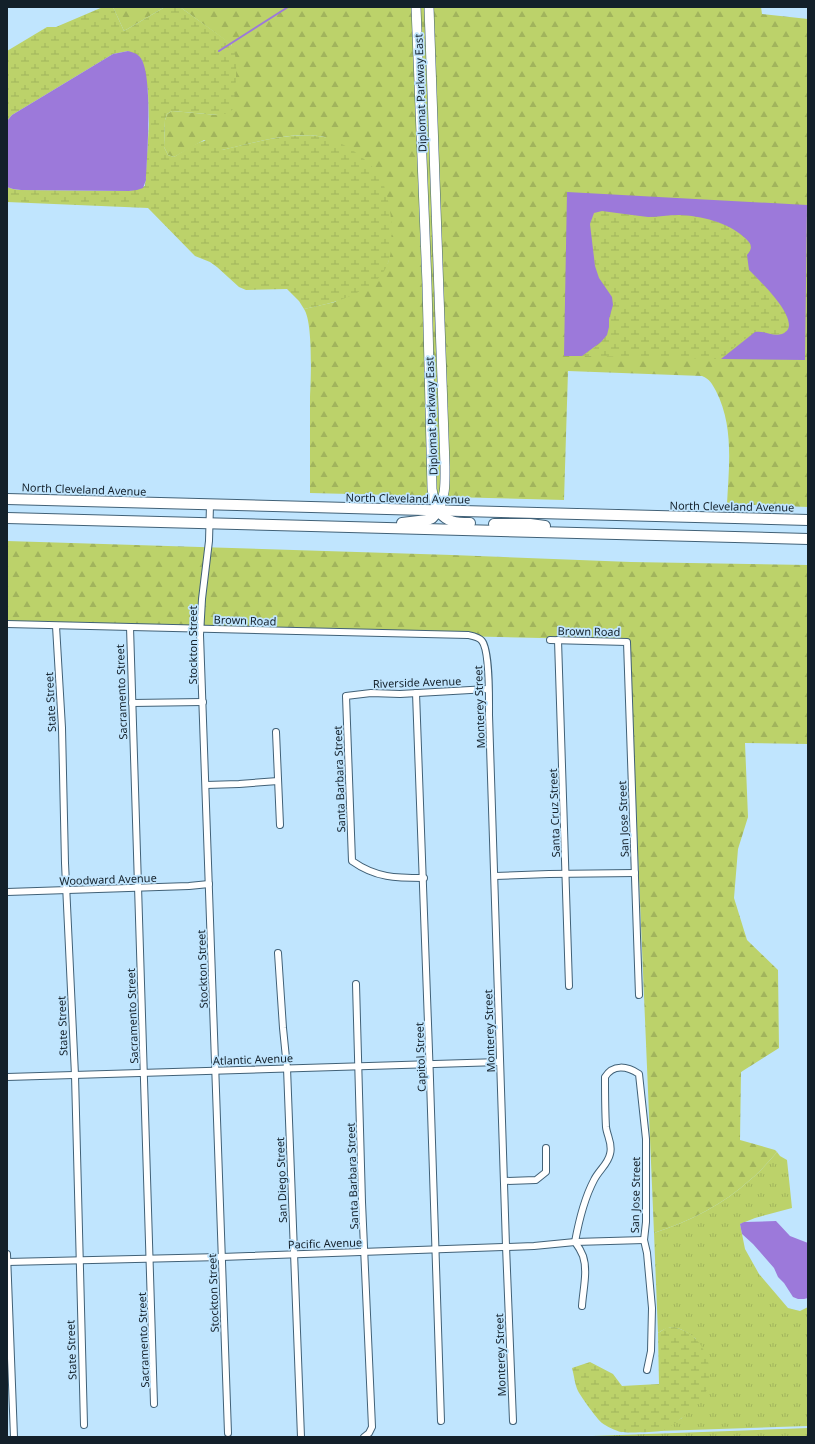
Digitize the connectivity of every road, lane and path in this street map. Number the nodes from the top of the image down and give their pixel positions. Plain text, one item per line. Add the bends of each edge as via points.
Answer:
1 (416, 7) edge
2 (430, 7) edge
3 (7, 500) edge
4 (210, 505) junction
5 (438, 511) junction
6 (7, 518) edge
7 (808, 520) edge
8 (210, 523) junction
9 (360, 527) junction
10 (605, 534) junction
11 (808, 539) edge
12 (7, 624) edge
13 (56, 626) junction
14 (130, 627) junction
15 (200, 629) junction
16 (550, 640) dead end
17 (558, 640) junction
18 (482, 641) joint
19 (627, 642) joint
20 (488, 689) junction
21 (416, 693) junction
22 (346, 696) joint
23 (202, 702) junction
24 (132, 703) junction
25 (276, 732) dead end
26 (278, 781) junction
27 (206, 785) junction
28 (280, 825) dead end
29 (635, 873) junction
30 (566, 874) junction
31 (495, 876) junction
32 (424, 878) junction
33 (209, 884) junction
34 (138, 888) junction
35 (66, 890) junction
36 (7, 892) edge
37 (278, 953) dead end
38 (356, 984) dead end
39 (569, 986) dead end
40 (639, 995) dead end
41 (500, 1062) junction
42 (430, 1064) junction
43 (359, 1066) junction
44 (287, 1068) junction
45 (215, 1070) junction
46 (144, 1073) junction
47 (75, 1075) junction
48 (7, 1077) edge
49 (546, 1148) dead end
50 (505, 1181) junction
51 (644, 1240) junction
52 (575, 1242) junction
53 (506, 1246) junction
54 (435, 1249) junction
55 (364, 1252) junction
56 (7, 1254) edge
57 (293, 1254) junction
58 (221, 1257) junction
59 (150, 1259) junction
60 (79, 1261) junction
61 (7, 1262) edge
62 (582, 1306) dead end
63 (647, 1370) dead end
64 (154, 1404) dead end
65 (441, 1421) dead end
66 (513, 1421) dead end
67 (84, 1425) dead end
68 (228, 1433) dead end
69 (301, 1434) edge
70 (14, 1437) edge
71 (364, 1437) edge

1 - 5 main road, Diplomat Parkway East via 432,489
2 - 5 main road, Diplomat Parkway East via 445,466 445,488
3 - 4 main road, North Cleveland Avenue
4 - 5 main road, North Cleveland Avenue
4 - 8 street, Stockton Street
5 - 7 main road, North Cleveland Avenue
5 - 9 main road via 427,520
5 - 10 main road via 452,522 530,524
6 - 8 main road
8 - 9 main road
8 - 15 street, Stockton Street
9 - 10 main road
10 - 11 main road
12 - 13 street, Brown Road
13 - 14 street, Brown Road
13 - 35 street, State Street via 62,728
14 - 15 street, Brown Road
14 - 24 street, Sacramento Street
15 - 18 street, Brown Road via 468,635
15 - 23 street, Stockton Street
16 - 17 street, Brown Road
17 - 19 street, Brown Road
17 - 30 street, Santa Cruz Street
18 - 20 street, Monterey Street via 486,651
19 - 29 street, San Jose Street
20 - 21 street, Riverside Avenue
20 - 31 street, Monterey Street
21 - 22 street, Riverside Avenue
21 - 32 street, Capitol Street
22 - 32 street, Santa Barbara Street via 352,861 374,874
23 - 24 street
23 - 27 street, Stockton Street
24 - 34 street, Sacramento Street
25 - 26 street
26 - 27 street
26 - 28 street
27 - 33 street, Stockton Street
29 - 30 street
29 - 40 street, San Jose Street
30 - 31 street
30 - 39 street, Santa Cruz Street
31 - 41 street, Monterey Street
32 - 42 street, Capitol Street
33 - 34 street, Woodward Avenue
33 - 45 street, Stockton Street
34 - 35 street, Woodward Avenue
34 - 46 street, Sacramento Street
35 - 36 street, Woodward Avenue
35 - 47 street, State Street
37 - 44 street, San Diego Street
38 - 43 street, Santa Barbara Street
41 - 42 street, Atlantic Avenue
41 - 50 street, Monterey Street
42 - 43 street, Atlantic Avenue
42 - 54 street, Capitol Street
43 - 44 street, Atlantic Avenue
43 - 55 street, Santa Barbara Street
44 - 45 street, Atlantic Avenue
44 - 57 street, San Diego Street
45 - 46 street, Atlantic Avenue
45 - 58 street, Stockton Street
46 - 47 street, Atlantic Avenue
46 - 59 street, Sacramento Street
47 - 48 street, Atlantic Avenue
47 - 60 street, State Street
49 - 50 street via 546,1172 536,1180
50 - 53 street, Monterey Street
51 - 52 street, Pacific Avenue
51 - 52 street, San Jose Street via 646,1139 639,1074 633,1070 617,1068 609,1070 605,1077 606,1128 611,1152 590,1190
51 - 63 street, San Jose Street via 648,1253 652,1308 651,1351
52 - 53 street, Pacific Avenue
52 - 62 street via 585,1264
53 - 54 street, Pacific Avenue
53 - 66 street, Monterey Street
54 - 55 street, Pacific Avenue
54 - 65 street, Capitol Street
55 - 57 street, Pacific Avenue
55 - 71 street, Santa Barbara Street via 372,1427 369,1434
56 - 61 street
57 - 58 street, Pacific Avenue
57 - 69 street, San Diego Street
58 - 59 street, Pacific Avenue
58 - 68 street, Stockton Street
59 - 60 street, Pacific Avenue
59 - 64 street, Sacramento Street
60 - 61 street, Pacific Avenue
60 - 67 street, State Street
61 - 70 street

